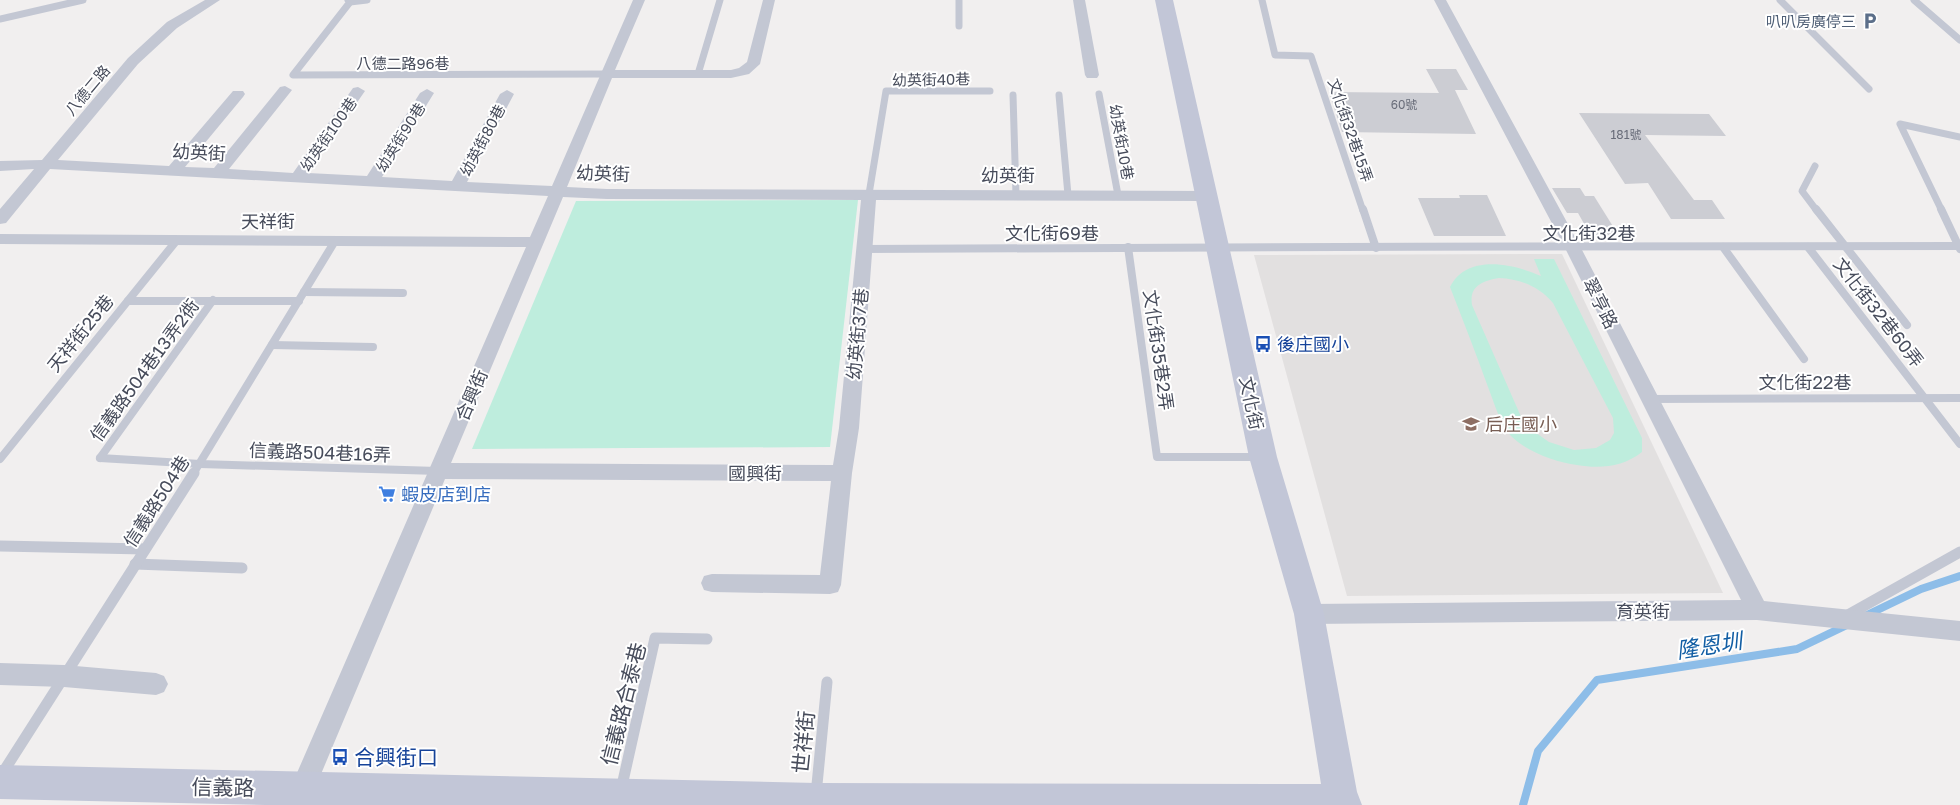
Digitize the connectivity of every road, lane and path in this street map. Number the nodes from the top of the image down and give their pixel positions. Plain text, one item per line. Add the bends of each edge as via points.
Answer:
1 (83, 0) edge
2 (214, 0) edge
3 (367, 0) edge
4 (639, 0) edge
5 (720, 0) edge
6 (769, 0) edge
7 (960, 0) edge
8 (1079, 0) edge
9 (1164, 0) edge
10 (1262, 0) edge
11 (1440, 0) edge
12 (1780, 0) edge
13 (1914, 0) edge
14 (349, 1) edge
15 (0, 19) edge
16 (959, 26) dead end
17 (1960, 40) edge
18 (607, 74) junction
19 (698, 74) junction
20 (1092, 75) dead end
21 (1869, 89) dead end
22 (285, 90) dead end
23 (358, 91) dead end
24 (990, 91) dead end
25 (427, 93) dead end
26 (238, 94) dead end
27 (507, 94) dead end
28 (1099, 94) dead end
29 (1013, 95) dead end
30 (1059, 95) dead end
31 (1960, 137) edge
32 (46, 164) junction
33 (0, 166) edge
34 (1815, 166) dead end
35 (173, 171) junction
36 (218, 173) junction
37 (298, 177) junction
38 (372, 181) junction
39 (457, 186) junction
40 (558, 191) junction
41 (870, 194) junction
42 (1016, 195) junction
43 (1068, 195) junction
44 (1118, 195) junction
45 (1206, 196) junction
46 (0, 219) edge
47 (0, 239) edge
48 (177, 240) junction
49 (335, 241) junction
50 (536, 242) junction
51 (1218, 246) junction
52 (1844, 246) junction
53 (1128, 247) junction
54 (1723, 247) junction
55 (1808, 247) junction
56 (1959, 247) edge
57 (1376, 248) junction
58 (1573, 248) junction
59 (864, 249) junction
60 (304, 292) junction
61 (403, 293) dead end
62 (213, 300) junction
63 (128, 301) junction
64 (299, 301) junction
65 (1907, 325) dead end
66 (272, 345) junction
67 (373, 347) dead end
68 (1804, 359) dead end
69 (1924, 397) junction
70 (1960, 398) edge
71 (1650, 399) junction
72 (1960, 444) edge
73 (1263, 457) junction
74 (0, 458) edge
75 (100, 458) joint
76 (200, 464) junction
77 (438, 471) junction
78 (842, 473) junction
79 (0, 546) edge
80 (145, 549) junction
81 (1960, 552) edge
82 (135, 564) junction
83 (242, 568) dead end
84 (712, 583) dead end
85 (1757, 610) junction
86 (1308, 614) junction
87 (1853, 619) junction
88 (1960, 630) edge
89 (707, 639) dead end
90 (0, 674) edge
91 (64, 676) junction
92 (828, 682) dead end
93 (156, 684) dead end
94 (0, 777) edge
95 (0, 782) edge
96 (620, 796) junction
97 (299, 797) edge
98 (564, 800) edge
99 (816, 802) edge
100 (1093, 803) edge
101 (1343, 804) edge

1 - 15 lane
2 - 32 street, 八德二路 via 172,25 133,61
3 - 14 lane
4 - 18 street, 合興街
5 - 19 lane
6 - 19 street via 752,64 744,71 731,74
7 - 16 lane
8 - 20 street
9 - 45 street, 文化街
10 - 57 lane, 文化街32巷15弄 via 1275,55 1311,56
11 - 58 street, 翠亨路
12 - 21 lane
13 - 17 lane
14 - 18 lane, 八德二路96巷 via 293,74
18 - 19 street
18 - 40 street, 合興街
22 - 36 street
23 - 37 street, 幼英街100巷
24 - 41 lane, 幼英街40巷 via 886,91
25 - 38 street, 幼英街90巷
26 - 35 street
27 - 39 street, 幼英街80巷
28 - 44 lane, 幼英街10巷
29 - 42 lane
30 - 43 lane
31 - 56 lane via 1900,124
32 - 33 street, 幼英街
32 - 35 street, 幼英街
32 - 46 street, 八德二路
34 - 52 lane via 1802,190
35 - 36 street, 幼英街
36 - 37 street, 幼英街
37 - 38 street, 幼英街
38 - 39 street, 幼英街
39 - 40 street, 幼英街
40 - 41 street, 幼英街
40 - 50 street, 合興街
41 - 42 street, 幼英街
41 - 59 street, 幼英街37巷
42 - 43 street, 幼英街
43 - 44 street, 幼英街
44 - 45 street, 幼英街
45 - 51 street, 文化街
47 - 48 street, 天祥街
48 - 49 street, 天祥街
48 - 63 lane, 天祥街25巷
49 - 50 street, 天祥街
49 - 60 lane, 信義路504巷
50 - 77 street, 合興街
51 - 53 lane, 文化街69巷
51 - 57 lane, 文化街32巷
51 - 73 street, 文化街
52 - 55 lane, 文化街32巷
52 - 56 lane, 文化街32巷
52 - 65 lane
53 - 59 lane, 文化街69巷
53 - 73 lane, 文化街35巷2弄 via 1157,457
54 - 55 lane, 文化街32巷
54 - 58 lane, 文化街32巷
54 - 68 lane
55 - 69 lane, 文化街32巷60弄
57 - 58 lane, 文化街32巷
58 - 71 street, 翠亨路
59 - 78 street, 幼英街37巷 via 849,428
60 - 61 lane
60 - 64 lane, 信義路504巷
62 - 63 lane
62 - 64 lane
62 - 75 lane, 信義路504巷13弄2衖
63 - 74 lane, 天祥街25巷
64 - 66 lane, 信義路504巷
66 - 67 lane
66 - 76 lane, 信義路504巷
69 - 70 lane, 文化街22巷
69 - 71 lane, 文化街22巷
69 - 72 lane, 文化街32巷60弄
71 - 85 street, 翠亨路
73 - 86 street, 文化街
75 - 76 lane, 信義路504巷16弄
76 - 77 lane, 信義路504巷16弄
76 - 80 lane, 信義路504巷
77 - 78 street, 國興街
77 - 97 street, 合興街
78 - 84 street via 830,585
79 - 80 lane
80 - 82 lane, 信義路504巷
81 - 87 lane
82 - 83 lane
82 - 91 lane, 信義路504巷
85 - 86 street, 育英街
85 - 87 street, 育英街
86 - 101 street, 文化街
87 - 88 street
89 - 96 lane, 信義路合泰巷 via 655,638
90 - 91 street
91 - 93 street
91 - 94 lane, 信義路504巷
92 - 99 lane, 世祥街
95 - 97 street, 信義路
96 - 98 street, 信義路
96 - 99 street, 信義路
97 - 98 street, 信義路
99 - 100 street, 信義路
100 - 101 street, 信義路

